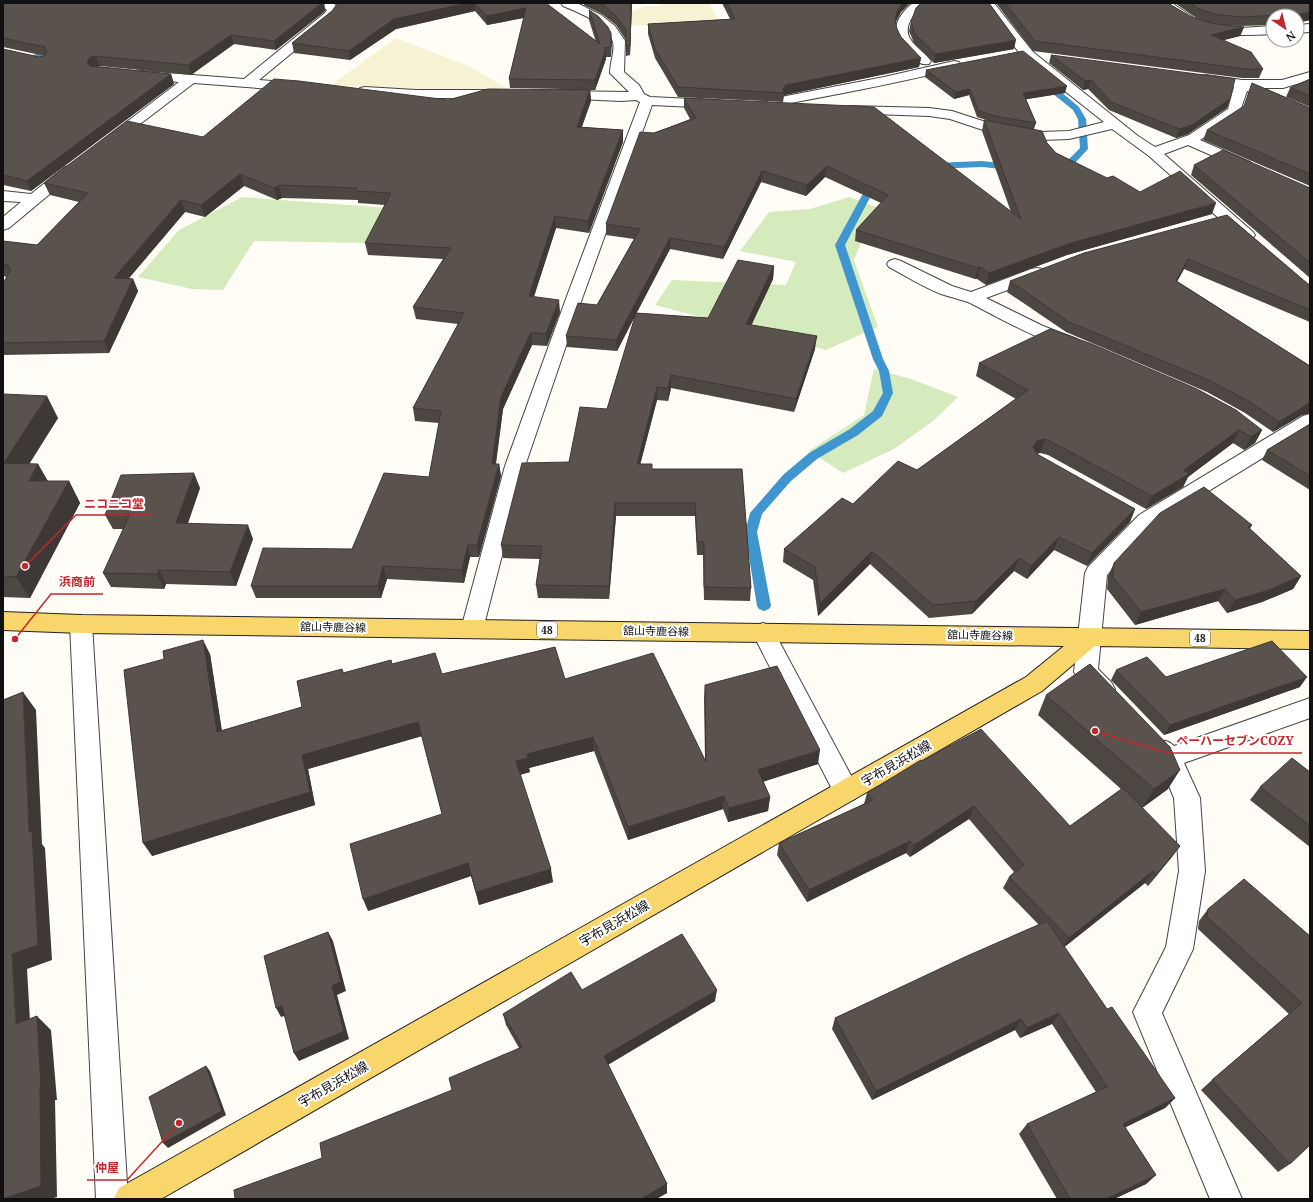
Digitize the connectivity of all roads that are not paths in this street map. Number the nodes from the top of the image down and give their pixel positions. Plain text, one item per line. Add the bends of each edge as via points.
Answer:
1 (567, 3) edge
2 (922, 3) edge
3 (988, 3) edge
4 (1164, 3) edge
5 (330, 6) edge
6 (1265, 31) edge
7 (1021, 54) junction
8 (1050, 57) edge
9 (968, 62) edge
10 (932, 70) junction
11 (129, 74) edge
12 (1310, 76) edge
13 (1196, 78) edge
14 (190, 80) junction
15 (248, 82) junction
16 (1242, 84) junction
17 (307, 87) edge
18 (354, 90) edge
19 (509, 94) edge
20 (546, 94) edge
21 (643, 98) junction
22 (724, 104) edge
23 (815, 108) edge
24 (838, 110) edge
25 (1310, 114) edge
26 (1109, 125) junction
27 (1188, 140) junction
28 (96, 151) edge
29 (1154, 153) junction
30 (83, 160) edge
31 (1260, 172) edge
32 (3, 196) edge
33 (33, 199) junction
34 (3, 225) edge
35 (1256, 243) edge
36 (895, 264) dead end
37 (1053, 267) edge
38 (972, 298) junction
39 (1087, 349) edge
40 (1310, 420) edge
41 (1127, 510) edge
42 (1146, 520) junction
43 (3, 621) edge
44 (81, 624) junction
45 (472, 629) junction
46 (763, 632) junction
47 (1091, 636) junction
48 (1310, 640) edge
49 (1119, 706) edge
50 (1310, 708) edge
51 (1147, 735) edge
52 (1169, 758) junction
53 (846, 791) junction
54 (112, 1199) edge
55 (130, 1199) edge
56 (1226, 1199) edge

1 - 21 street via 592,14 612,31 619,41 617,73
2 - 10 street via 906,16 903,39
3 - 7 street
4 - 6 street via 1195,24 1213,31 1232,33
5 - 15 street via 323,21
7 - 8 street
7 - 26 street
9 - 10 street
10 - 23 street via 761,106
11 - 14 street
12 - 16 street via 1282,84
13 - 16 street
14 - 15 street
14 - 28 street
15 - 17 street
16 - 25 street
16 - 27 street via 1234,111
18 - 19 street via 416,94
20 - 21 street
21 - 22 street
21 - 45 street via 515,466
24 - 26 street via 929,112 952,115 989,128 1040,136 1069,134
26 - 29 street
27 - 29 street
27 - 31 street
29 - 35 street via 1218,219
30 - 33 street
32 - 33 street
33 - 34 street
36 - 38 street via 946,290
37 - 38 street
38 - 39 street via 1037,330
40 - 42 street via 1266,439
41 - 42 street
42 - 47 street via 1096,574
43 - 44 main road, 舘山寺鹿谷線 / 48
44 - 45 main road, 舘山寺鹿谷線 / 48
44 - 54 street
45 - 46 main road, 舘山寺鹿谷線 / 48
46 - 47 main road, 舘山寺鹿谷線 / 48
46 - 53 street
47 - 48 main road, 舘山寺鹿谷線 / 48
47 - 49 street via 1086,672
47 - 53 main road, 宇布見浜松線 via 1034,684
50 - 52 street
51 - 52 street
52 - 56 street via 1187,798 1192,871 1179,949 1147,1012
53 - 55 main road, 宇布見浜松線

